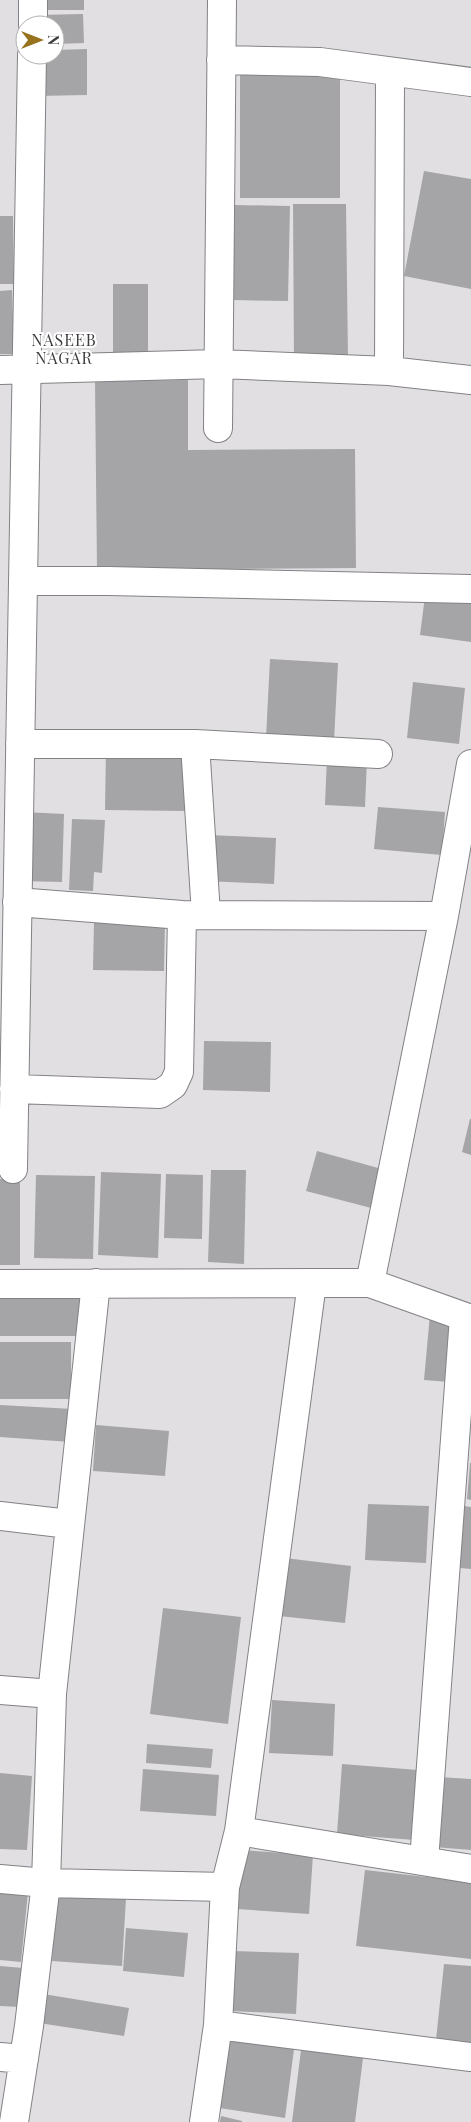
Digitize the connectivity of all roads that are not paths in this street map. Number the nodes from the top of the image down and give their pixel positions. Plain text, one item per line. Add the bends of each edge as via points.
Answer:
1 (33, 0) edge
2 (222, 0) edge
3 (33, 15) edge
4 (221, 60) junction
5 (31, 65) edge
6 (390, 72) junction
7 (471, 82) edge
8 (218, 364) junction
9 (13, 370) edge
10 (389, 371) junction
11 (471, 380) edge
12 (218, 428) dead end
13 (23, 581) junction
14 (471, 589) edge
15 (20, 744) junction
16 (195, 744) junction
17 (378, 754) dead end
18 (471, 764) edge
19 (194, 915) junction
20 (444, 916) junction
21 (11, 919) edge
22 (14, 1090) junction
23 (13, 1169) dead end
24 (96, 1283) junction
25 (312, 1283) junction
26 (370, 1283) junction
27 (0, 1284) edge
28 (467, 1318) edge
29 (0, 1516) edge
30 (69, 1524) junction
31 (0, 1690) edge
32 (52, 1694) junction
33 (239, 1831) junction
34 (424, 1862) junction
35 (471, 1868) edge
36 (0, 1879) edge
37 (46, 1883) junction
38 (224, 1887) junction
39 (218, 2025) junction
40 (471, 2057) edge
41 (12, 2058) edge
42 (14, 2122) edge
43 (204, 2122) edge

1 - 3 street
2 - 4 street
4 - 6 street via 320,62
4 - 8 street
5 - 9 street
6 - 7 street
6 - 10 street
8 - 9 street
8 - 10 street
8 - 12 street
9 - 13 street
10 - 11 street
13 - 14 street
13 - 15 street
15 - 16 street
15 - 21 street
16 - 17 street
16 - 19 street
18 - 20 street
19 - 20 street
19 - 21 street
19 - 22 street via 179,1072 173,1085 160,1094
20 - 26 street
21 - 22 street
22 - 23 street
24 - 25 street
24 - 27 street
24 - 30 street
25 - 26 street
25 - 33 street
26 - 28 street
28 - 34 street
29 - 30 street
30 - 32 street
31 - 32 street
32 - 37 street
33 - 34 street
33 - 38 street
34 - 35 street
36 - 37 street
37 - 38 street
37 - 41 street
38 - 39 street
39 - 40 street
39 - 43 street
41 - 42 street

